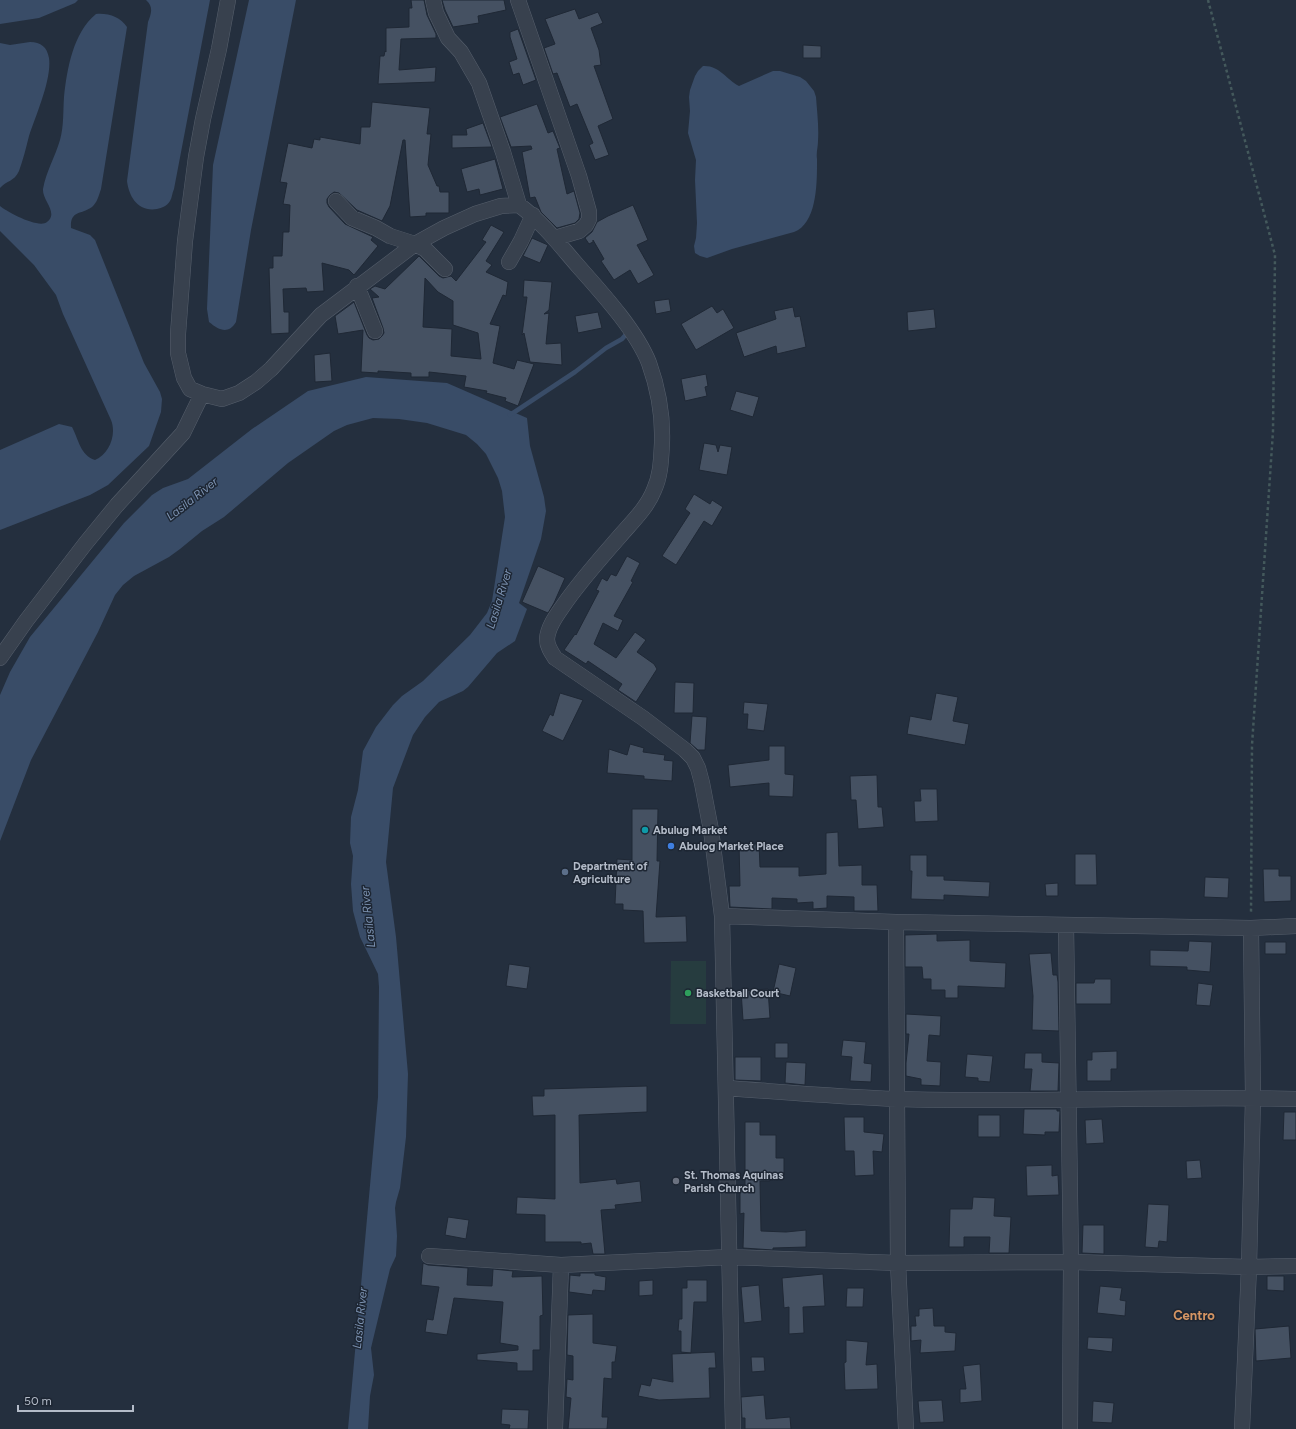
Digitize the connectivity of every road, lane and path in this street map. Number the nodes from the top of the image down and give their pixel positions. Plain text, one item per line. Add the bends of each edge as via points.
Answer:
1 (228, 0) edge
2 (432, 0) edge
3 (518, 0) edge
4 (1208, 0) edge
5 (336, 201) dead end
6 (519, 205) junction
7 (533, 215) junction
8 (554, 238) junction
9 (415, 244) junction
10 (509, 262) dead end
11 (445, 269) dead end
12 (357, 286) junction
13 (375, 331) dead end
14 (202, 394) junction
15 (0, 658) edge
16 (722, 916) junction
17 (896, 922) junction
18 (1066, 925) junction
19 (1296, 926) edge
20 (1251, 928) junction
21 (726, 1088) junction
22 (1253, 1098) junction
23 (897, 1099) junction
24 (1296, 1099) edge
25 (1068, 1100) junction
26 (429, 1256) dead end
27 (729, 1257) junction
28 (1071, 1262) junction
29 (898, 1263) junction
30 (561, 1265) junction
31 (1296, 1266) edge
32 (1249, 1267) junction
33 (555, 1429) edge
34 (733, 1429) edge
35 (906, 1429) edge
36 (1070, 1429) edge
37 (1242, 1429) edge

1 - 14 street via 196,157 179,313 180,366 190,389
2 - 6 street via 448,38 461,52 478,83
3 - 8 street via 579,176 588,212 589,219 579,231
4 - 20 path via 1274,255 1273,431 1252,745
5 - 9 street via 352,218 390,236
6 - 7 street
6 - 9 street via 501,206 475,214
7 - 8 street
7 - 10 street
8 - 16 street via 635,336 649,362 656,387 662,429 661,462 654,492 640,514 575,588 552,621 547,637 548,644 555,658 643,718 693,758 702,783 711,830
9 - 11 street via 425,249
9 - 12 street
12 - 13 street
12 - 14 street via 321,315 256,382 239,393 222,399
14 - 15 street via 183,433 90,539
16 - 17 street
16 - 21 street
17 - 18 street
17 - 23 street
18 - 20 street
18 - 25 street
19 - 20 street
20 - 22 street
21 - 23 street
21 - 27 street
22 - 24 street
22 - 25 street
22 - 32 street
23 - 25 street
23 - 29 street
25 - 28 street
26 - 30 street
27 - 29 street
27 - 30 street
27 - 34 street
28 - 29 street
28 - 32 street
28 - 36 street
29 - 35 street
30 - 33 street
31 - 32 street
32 - 37 street

